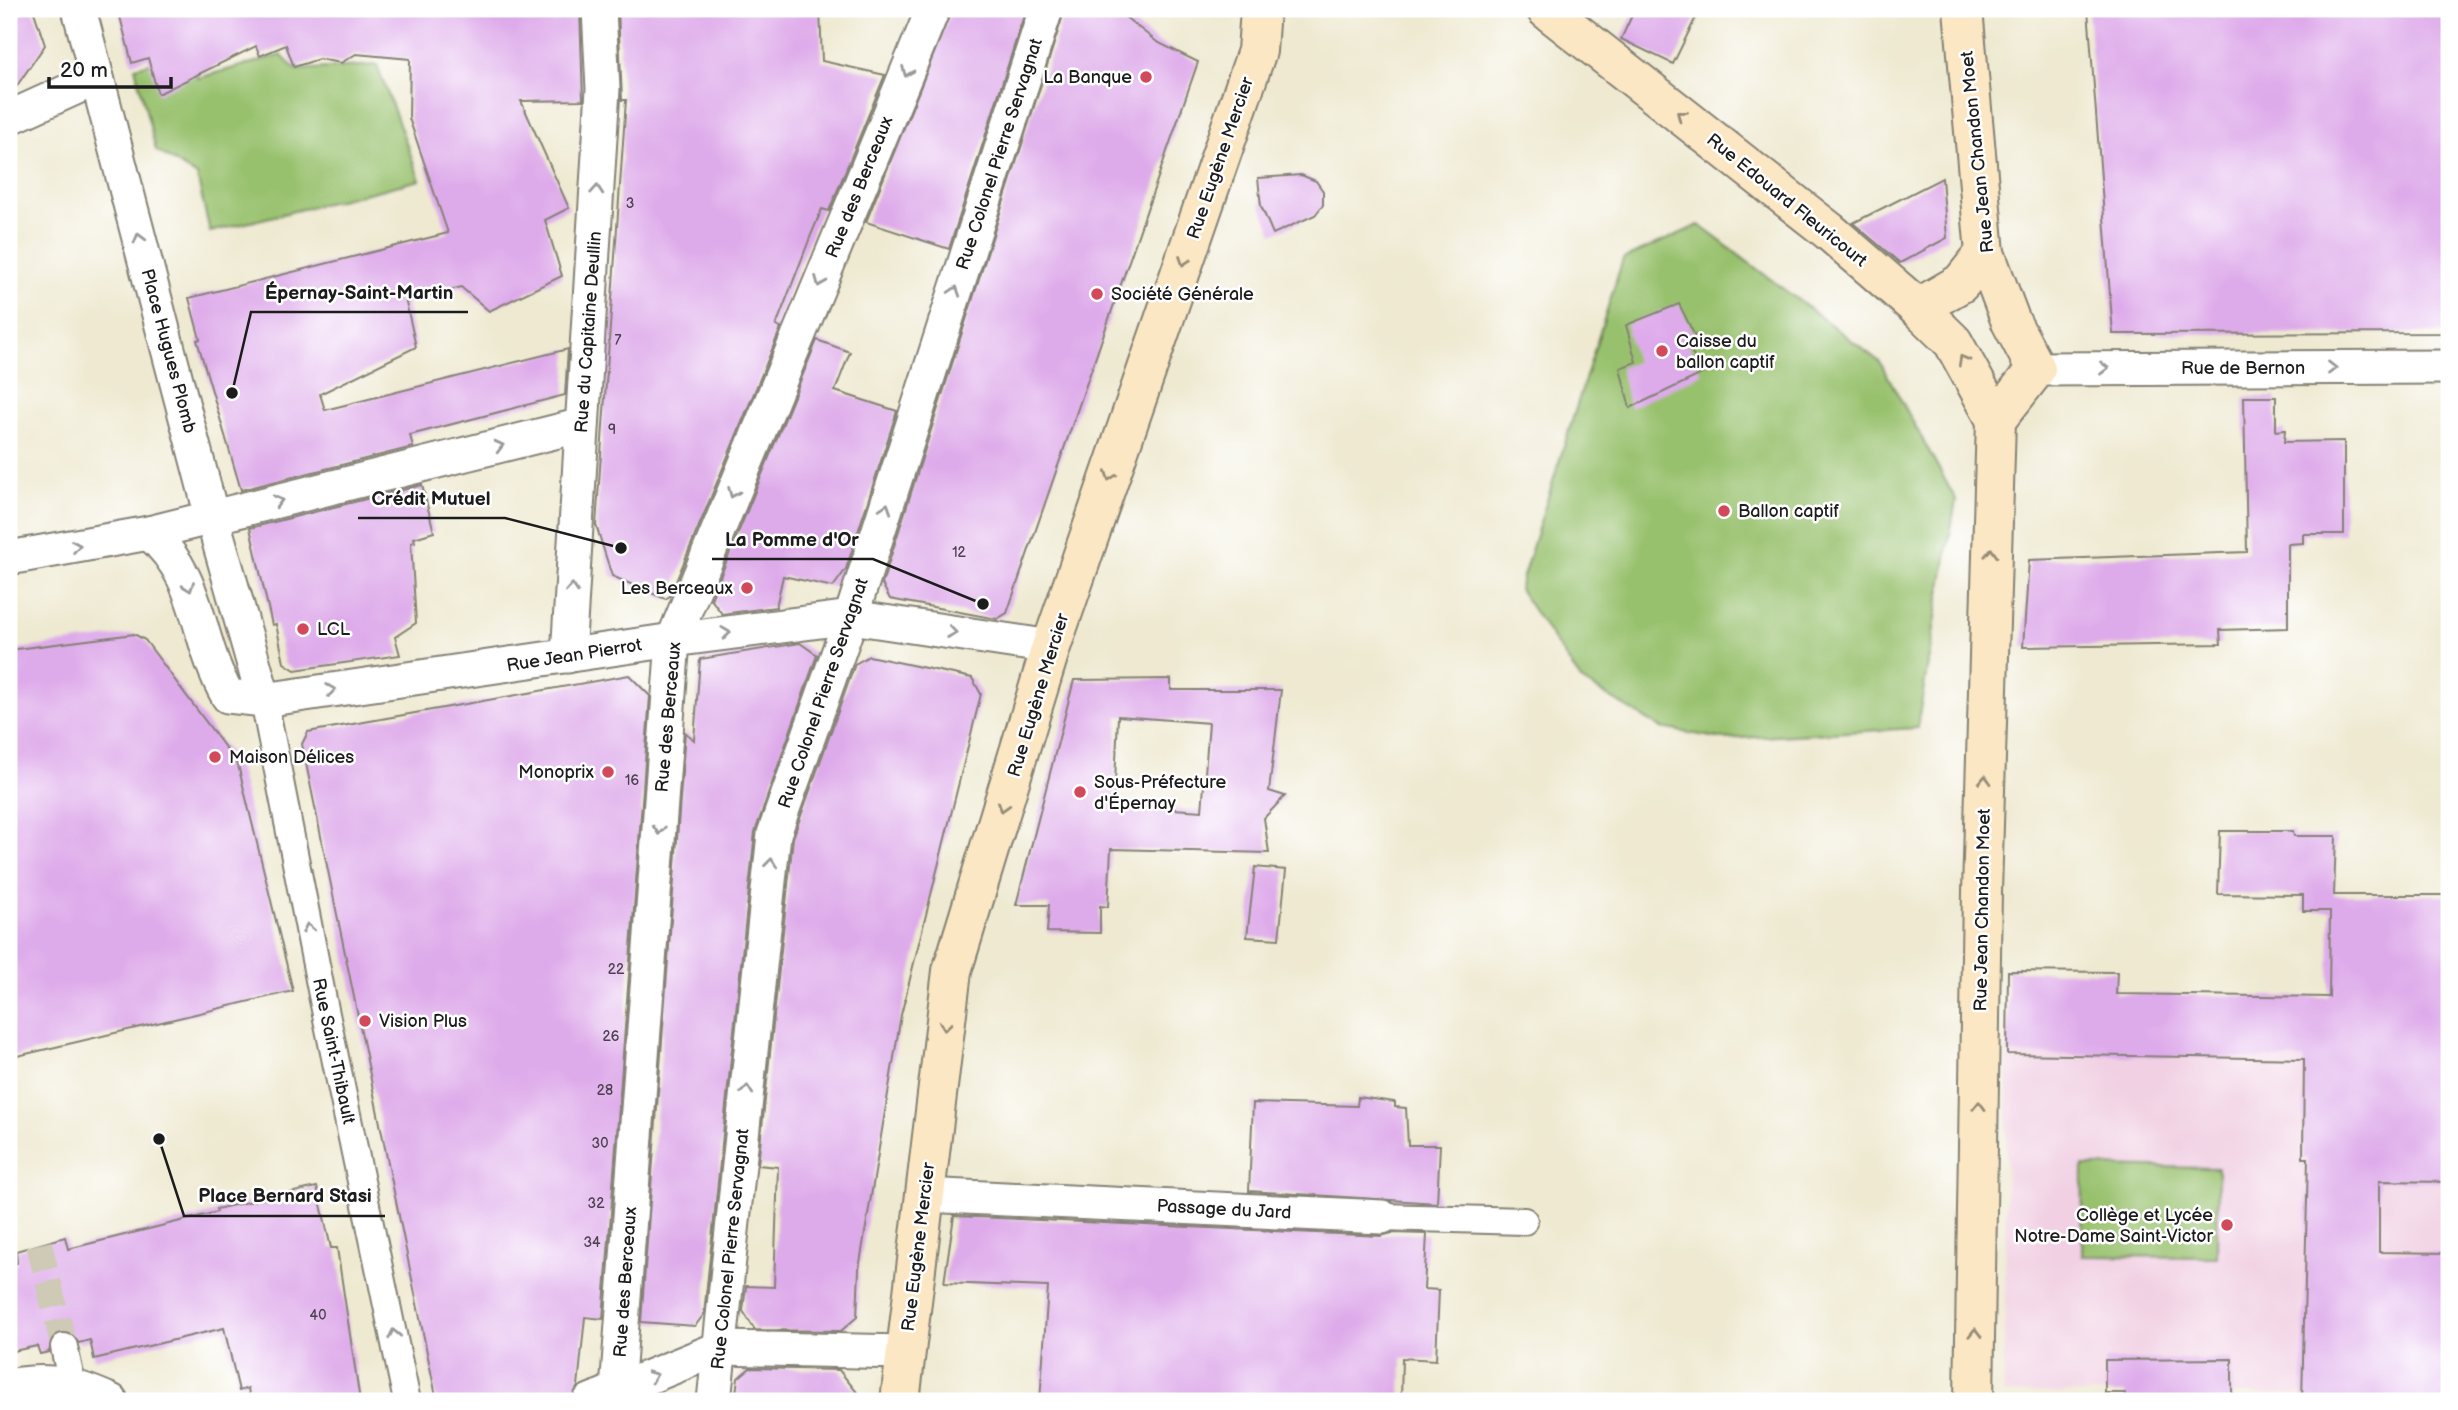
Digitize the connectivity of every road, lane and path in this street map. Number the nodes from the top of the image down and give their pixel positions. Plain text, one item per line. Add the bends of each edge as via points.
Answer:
1 (79, 9) edge
2 (599, 9) edge
3 (933, 9) edge
4 (1046, 9) edge
5 (1260, 9) edge
6 (1546, 9) edge
7 (1963, 9) edge
8 (97, 78) junction
9 (9, 118) edge
10 (1985, 253) junction
11 (1918, 308) junction
12 (2449, 367) edge
13 (2036, 369) junction
14 (1996, 420) junction
15 (582, 425) junction
16 (212, 517) junction
17 (149, 533) junction
18 (9, 558) edge
19 (851, 618) junction
20 (673, 640) junction
21 (1051, 647) junction
22 (568, 656) junction
23 (264, 700) junction
24 (924, 1195) junction
25 (1382, 1217) joint
26 (1524, 1221) dead end
27 (64, 1348) tunnel mouth
28 (720, 1348) junction
29 (905, 1352) junction
30 (72, 1384) junction
31 (9, 1385) edge
32 (603, 1396) edge
33 (111, 1401) edge
34 (407, 1401) edge
35 (714, 1401) edge
36 (900, 1401) edge
37 (1974, 1401) edge

1 - 8 street, Place Hugues Plomb
15 -> 2 street, Rue du Capitaine Deullin via 603,89
3 -> 20 street, Rue des Berceaux
19 -> 4 street, Rue Colonel Pierre Servagnat
5 -> 21 main road, Rue Eugène Mercier via 1257,51
11 -> 6 main road, Rue Edouard Fleuricourt via 1829,231
7 - 10 main road, Rue Jean Chandon Moet
8 - 9 street
16 -> 8 street, Place Hugues Plomb
10 - 11 main road via 1961,283
10 - 13 main road, Rue Jean Chandon Moet via 2011,322
14 -> 11 main road, Rue Edouard Fleuricourt via 1953,342
13 -> 12 street, Rue de Bernon
13 - 14 main road
37 -> 14 main road, Rue Jean Chandon Moet
16 -> 15 street
22 -> 15 street, Rue du Capitaine Deullin
16 - 17 street
16 - 23 street, Rue Saint-Thibault
18 -> 17 street
17 -> 23 street via 166,547 188,581 214,672 228,696
20 -> 19 street, Rue Jean Pierrot
19 -> 21 street, Rue Jean Pierrot
28 -> 19 street, Rue Colonel Pierre Servagnat via 774,834
20 - 22 street, Rue Jean Pierrot
20 -> 32 street, Rue des Berceaux
21 -> 24 main road, Rue Eugène Mercier via 952,971
23 -> 22 street, Rue Jean Pierrot
34 -> 23 street, Rue Saint-Thibault
24 - 25 street, Passage du Jard
24 - 29 main road, Rue Eugène Mercier
25 - 26 street, Passage du Jard
27 - 30 street
28 - 29 street
32 -> 28 street
28 - 35 street, Rue Colonel Pierre Servagnat
29 - 36 main road, Rue Eugène Mercier
30 - 31 street via 33,1381
30 - 33 street

